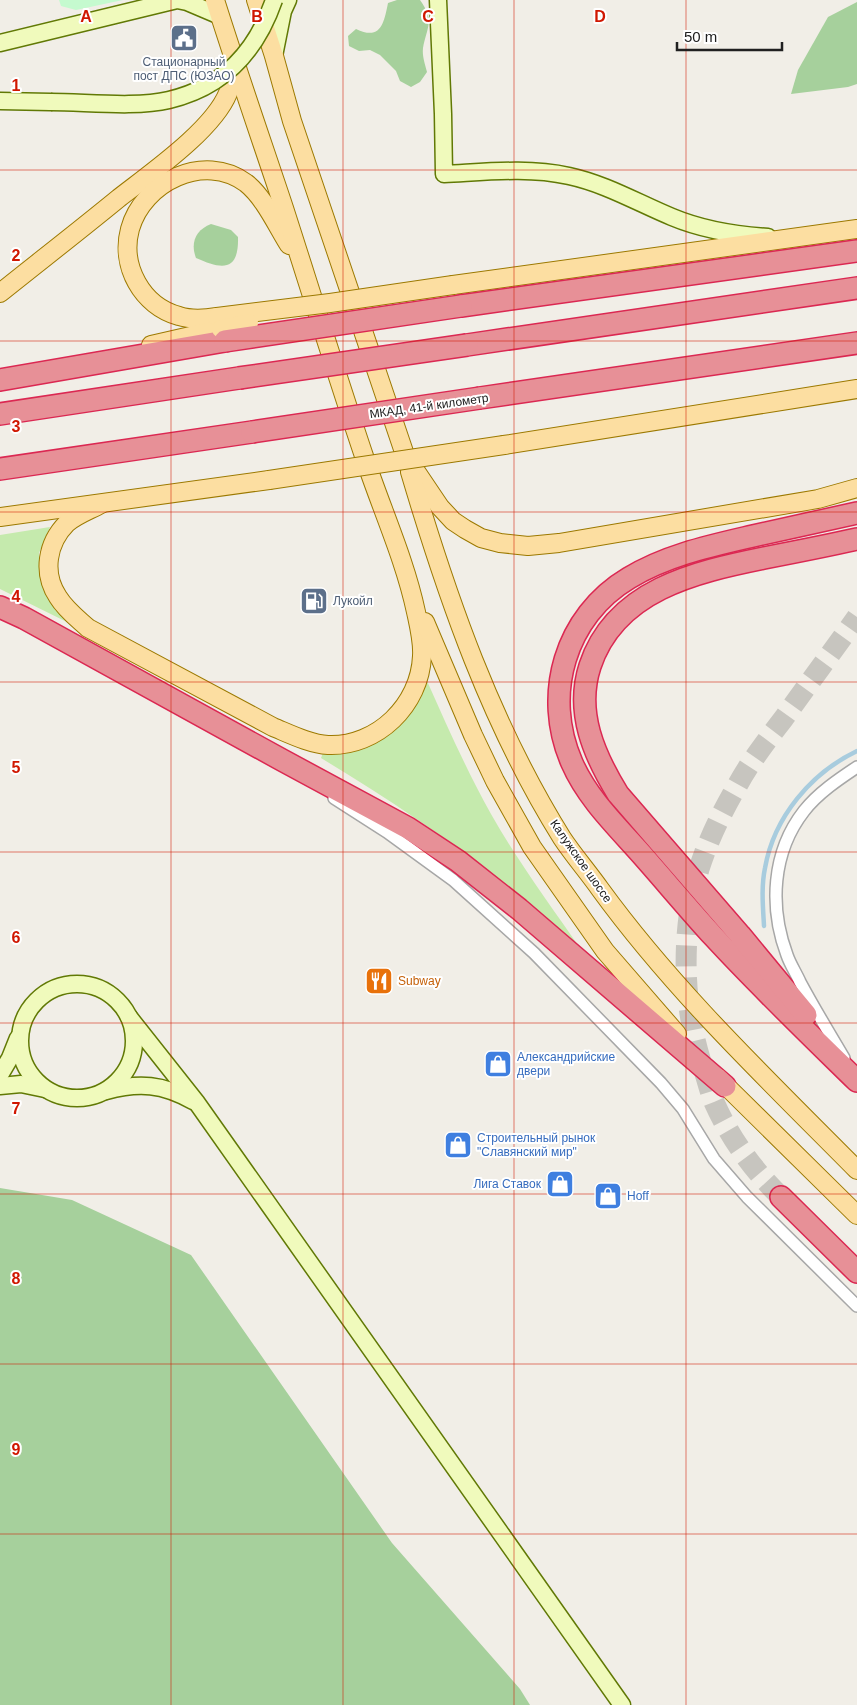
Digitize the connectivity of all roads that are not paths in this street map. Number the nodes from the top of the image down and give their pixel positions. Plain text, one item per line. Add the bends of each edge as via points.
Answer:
1 (177, 0) edge
2 (256, 0) edge
3 (274, 0) edge
4 (288, 0) edge
5 (438, 0) edge
6 (217, 8) edge
7 (226, 37) junction
8 (0, 42) edge
9 (274, 56) junction
10 (0, 101) edge
11 (857, 229) edge
12 (796, 239) junction
13 (857, 251) edge
14 (303, 267) junction
15 (857, 288) edge
16 (0, 293) edge
17 (221, 329) junction
18 (857, 342) edge
19 (0, 380) edge
20 (857, 389) edge
21 (833, 393) junction
22 (857, 394) edge
23 (0, 414) edge
24 (405, 455) junction
25 (0, 469) edge
26 (857, 488) edge
27 (101, 504) junction
28 (857, 513) edge
29 (4, 516) edge
30 (857, 539) edge
31 (411, 590) junction
32 (0, 607) edge
33 (282, 760) junction
34 (857, 767) edge
35 (129, 1017) junction
36 (20, 1031) junction
37 (752, 1064) junction
38 (854, 1074) edge
39 (0, 1075) edge
40 (0, 1086) edge
41 (725, 1086) junction
42 (46, 1089) junction
43 (100, 1093) junction
44 (197, 1103) junction
45 (857, 1153) edge
46 (857, 1170) edge
47 (781, 1197) tunnel mouth
48 (857, 1215) edge
49 (857, 1272) edge
50 (857, 1306) edge
51 (622, 1705) edge

1 - 6 street
1 - 8 street
2 - 9 main road
3 - 10 street, bridge via 267,22 241,61 199,90 169,100 141,103
4 - 9 street
5 - 12 street via 444,174 511,170 570,176 600,185 698,227 733,235
6 - 7 main road
7 - 14 main road
7 - 16 main road via 231,80 228,93 199,132
9 - 24 main road via 292,121
11 - 12 main road
12 - 17 main road, bridge via 330,303
13 - 17 highway, bridge via 461,306
14 - 17 main road via 262,200 245,183 224,172 200,170 167,182 140,208 130,229 127,253 133,277 147,298 167,312
14 - 31 main road
15 - 23 highway, bridge
17 - 19 highway via 87,364
18 - 25 highway, МКАД, 41-й километр, bridge
20 - 21 main road
21 - 22 main road
21 - 27 main road, bridge via 504,446
24 - 26 main road via 440,507 465,529 481,538 528,546 818,499
24 - 37 main road, Калужское шоссе via 461,632 498,718 548,814 628,928
27 - 29 main road
27 - 31 main road via 68,522 55,537 49,552 49,575 57,596 70,613 88,628 273,727 326,745 347,745 369,736 404,708 414,693 422,654
28 - 38 highway via 692,550 628,578 601,598 581,623 563,667 559,713 572,764 599,806 714,936 782,1007
30 - 38 highway via 700,573 646,596 626,610 607,630 587,675 584,700 586,724 593,747 618,794
31 - 41 main road via 473,735 532,847 605,951
32 - 33 highway
33 - 41 highway via 408,828 458,861 519,909
33 - 50 street via 453,880 534,953 660,1083 682,1110 714,1160 747,1197
34 - 38 street via 819,796 794,825 779,862 775,884 778,926 787,956 813,1007
35 - 36 street via 107,992 75,984 53,988 44,994 28,1010
35 - 43 street via 134,1039 130,1061 118,1080
35 - 44 street
36 - 39 street
36 - 42 street via 24,1064
37 - 45 main road
37 - 46 main road, Калужское шоссе
40 - 42 street via 21,1084
41 - 48 main road
42 - 43 street via 72,1097
43 - 44 street via 136,1085 154,1086
44 - 51 street
47 - 49 highway

